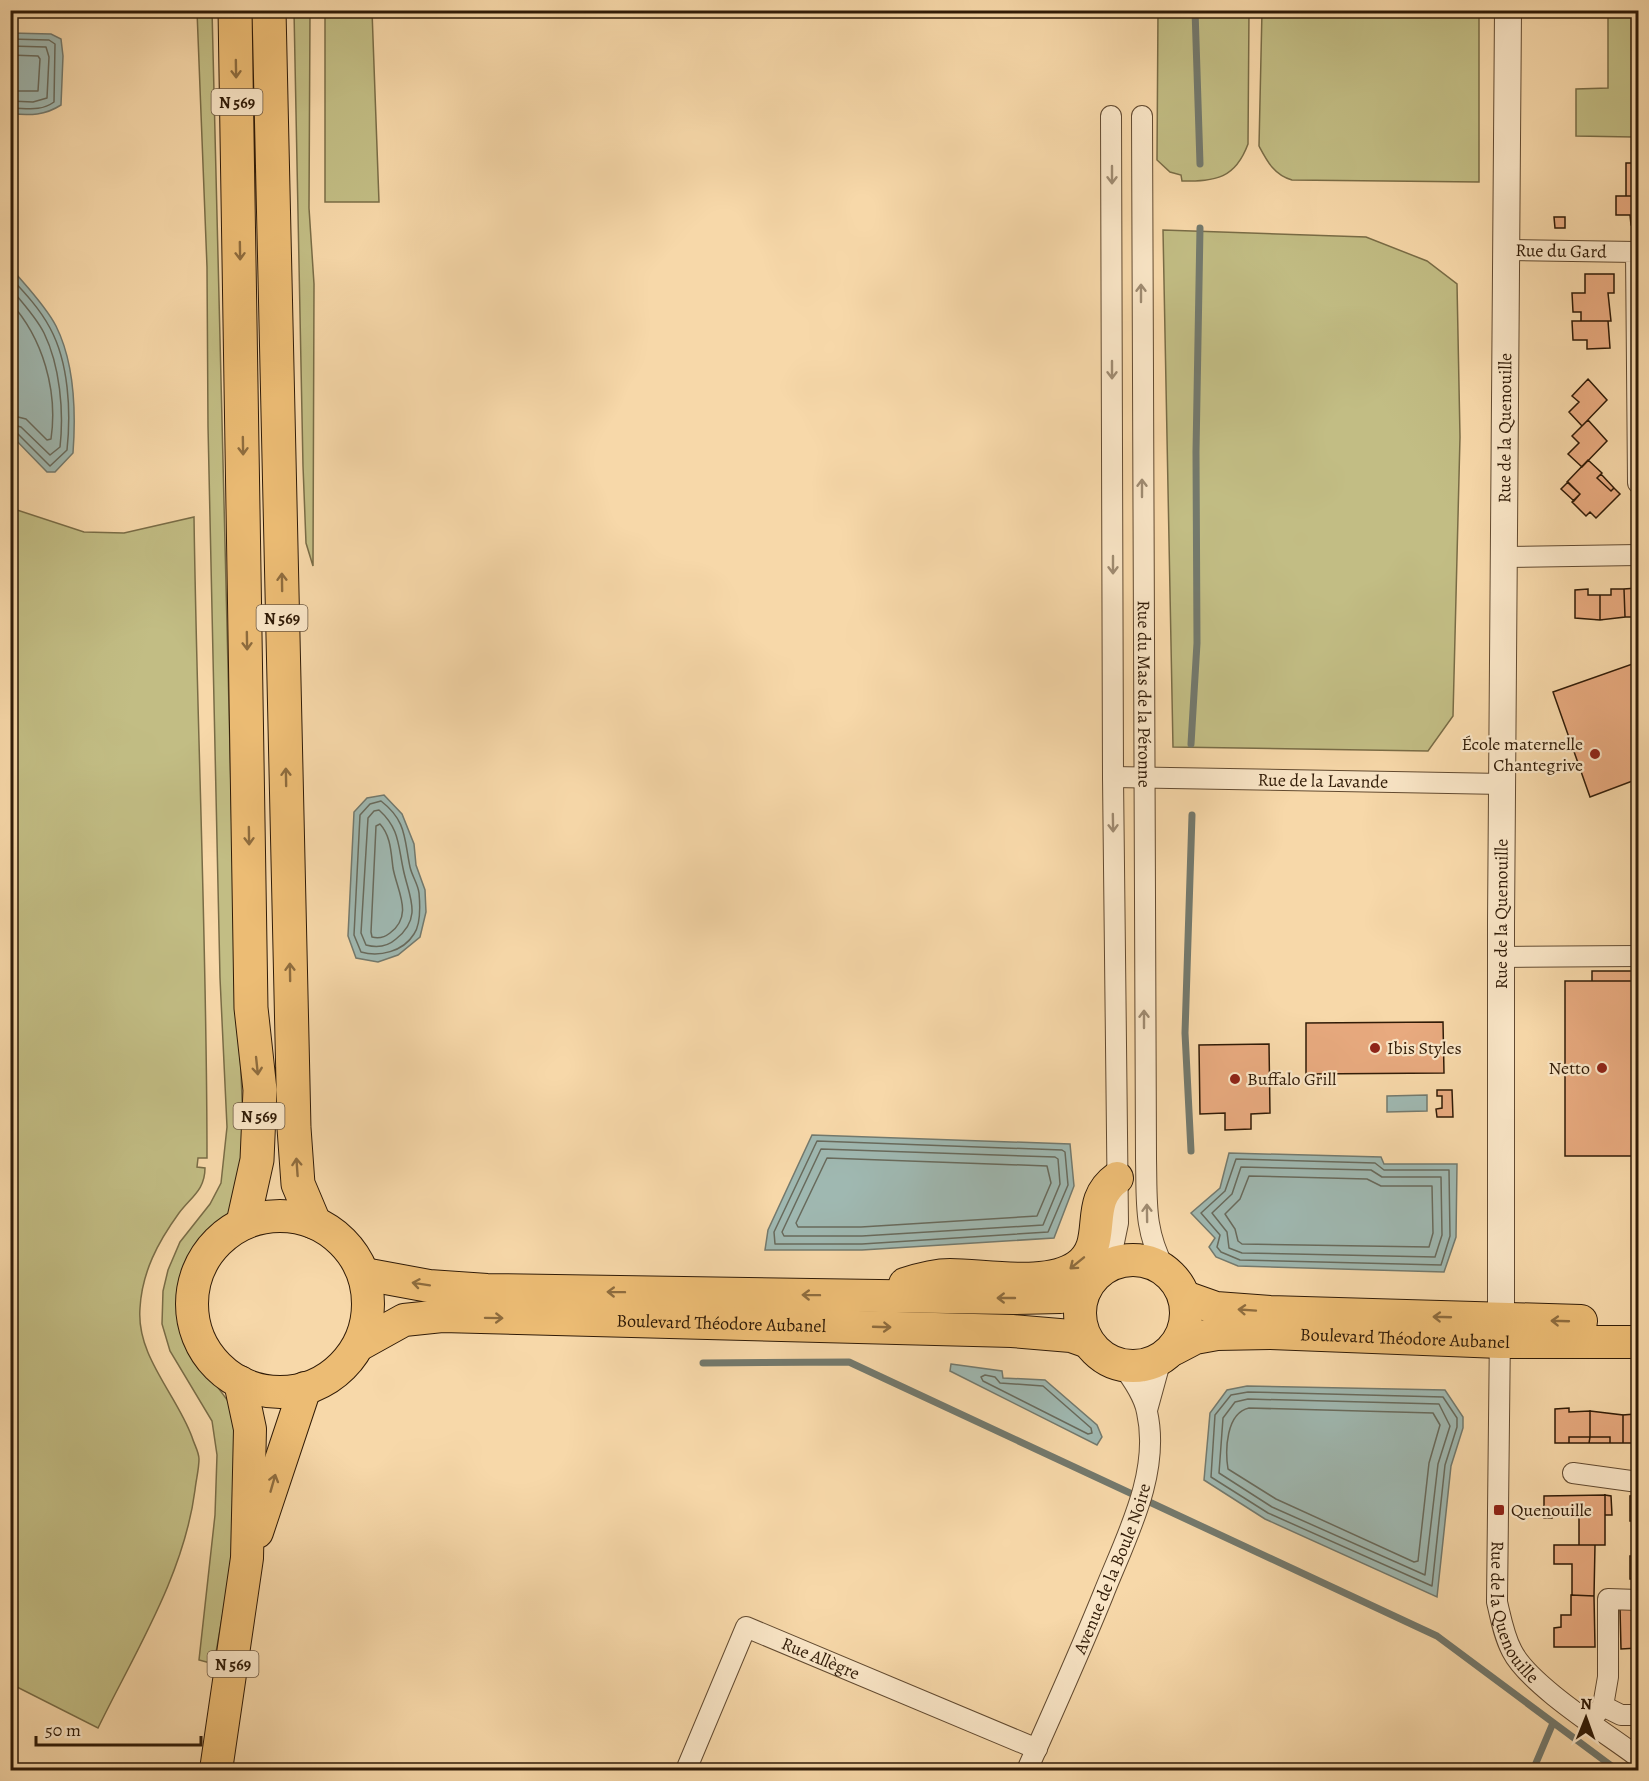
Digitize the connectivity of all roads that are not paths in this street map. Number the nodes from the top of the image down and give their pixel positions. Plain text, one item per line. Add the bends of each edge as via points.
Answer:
1 (235, 10) edge
2 (269, 10) edge
3 (1508, 10) edge
4 (1112, 116) dead end
5 (1142, 116) dead end
6 (1507, 250) junction
7 (1637, 252) edge
8 (1638, 434) edge
9 (1638, 483) edge
10 (1638, 555) edge
11 (1504, 557) junction
12 (1113, 777) junction
13 (1144, 778) junction
14 (1503, 784) junction
15 (1638, 956) edge
16 (1501, 957) junction
17 (1118, 1178) junction
18 (314, 1222) junction
19 (243, 1223) junction
20 (1105, 1267) junction
21 (1164, 1268) junction
22 (364, 1274) junction
23 (1084, 1290) junction
24 (883, 1296) junction
25 (1185, 1298) junction
26 (1638, 1329) edge
27 (1500, 1330) junction
28 (1088, 1342) junction
29 (1638, 1342) edge
30 (358, 1345) junction
31 (1167, 1354) junction
32 (1121, 1364) junction
33 (240, 1382) junction
34 (305, 1388) junction
35 (1147, 1410) junction
36 (1573, 1473) dead end
37 (1638, 1482) edge
38 (247, 1558) junction
39 (1638, 1599) edge
40 (1603, 1706) junction
41 (1638, 1715) edge
42 (1590, 1721) junction
43 (1037, 1749) junction
44 (1638, 1757) edge
45 (216, 1770) edge
46 (686, 1770) edge
47 (1027, 1770) edge

1 -> 19 highway, N 569 via 251,1008 260,1090 256,1160
18 -> 2 highway, N 569 via 298,1184 294,1128
3 - 6 street, Rue de la Quenouille
4 -> 12 street, Rue du Mas de la Péronne
13 -> 5 street, Rue du Mas de la Péronne
6 - 7 street, Rue du Gard
6 - 11 street, Rue de la Quenouille
7 - 8 street, Rue du Gard
8 - 9 street, Rue du Gard
10 - 11 street
11 - 14 street, Rue de la Quenouille
12 - 13 street, Rue de la Lavande
12 -> 17 street, Rue du Mas de la Péronne
13 - 14 street, Rue de la Lavande
21 -> 13 street, Rue du Mas de la Péronne via 1147,1226
14 - 16 street, Rue de la Quenouille
15 - 16 street
16 - 27 street, Rue de la Quenouille
17 - 20 street, Rue du Mas de la Péronne via 1117,1237
17 -> 24 main road via 1100,1195 1096,1238 1078,1266 1057,1276 926,1277
18 - 19 main road via 291,1216 267,1216
18 - 22 main road via 336,1234
19 - 33 main road via 220,1239 202,1261 193,1288 193,1316 201,1343 218,1366
20 - 21 main road via 1133,1259
20 - 23 main road
21 - 25 main road via 1177,1281
24 -> 22 main road, Boulevard Théodore Aubanel via 487,1290 429,1286
22 - 30 main road via 369,1298 367,1322
23 -> 24 main road, Boulevard Théodore Aubanel via 1037,1298
23 - 28 main road via 1080,1311
27 -> 25 main road, Boulevard Théodore Aubanel via 1227,1309
25 - 31 main road via 1186,1325
26 -> 27 main road, Boulevard Théodore Aubanel via 1584,1321
27 - 29 main road, Boulevard Théodore Aubanel
27 - 31 main road, Boulevard Théodore Aubanel via 1228,1334 1195,1338
27 - 42 street, Rue de la Quenouille via 1497,1602 1502,1627 1512,1652 1530,1676
30 -> 28 main road, Boulevard Théodore Aubanel via 404,1320 442,1316 1012,1331 1071,1336
28 - 32 main road via 1100,1354
30 - 34 main road via 345,1364 326,1379
31 - 32 main road via 1146,1366
31 - 35 street
32 - 35 street, Avenue de la Boule Noire
33 - 34 main road via 261,1390
33 - 38 main road, N 569 via 250,1429
38 -> 34 main road, N 569
35 - 43 street, Avenue de la Boule Noire via 1148,1454 1132,1522
36 - 37 street
38 - 45 main road, N 569
39 - 40 street via 1608,1599 1608,1677
40 - 41 street via 1621,1715
40 - 42 street
42 - 44 street, Rue de la Quenouille
43 - 46 street, Rue Allègre via 746,1627
43 - 47 street, Avenue de la Boule Noire

